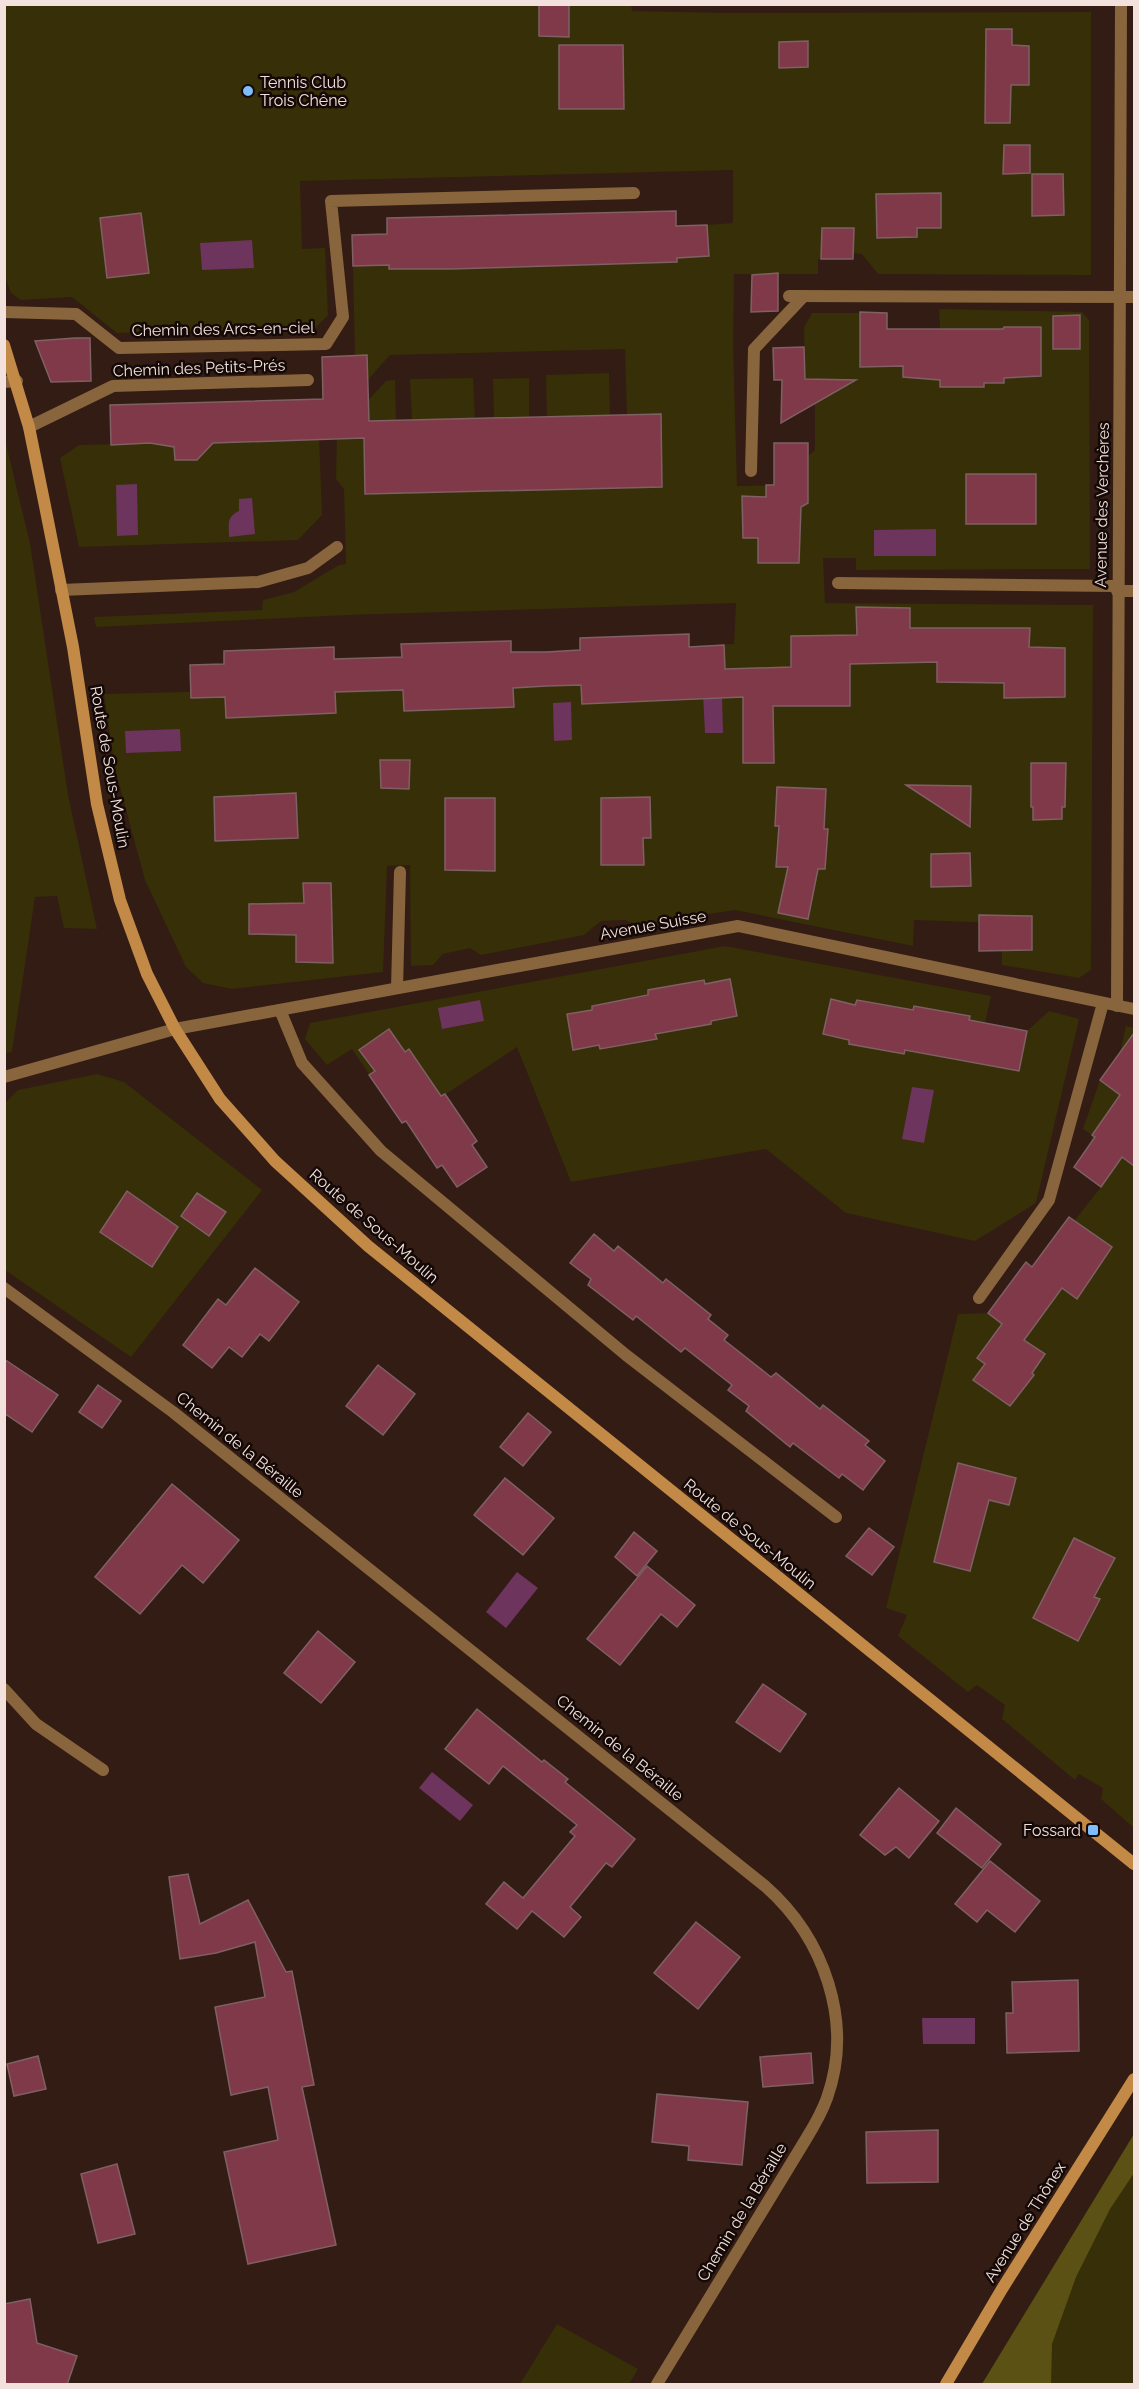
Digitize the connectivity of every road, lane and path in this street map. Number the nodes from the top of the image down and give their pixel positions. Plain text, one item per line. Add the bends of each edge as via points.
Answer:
1 (1121, 4) edge
2 (634, 193) dead end
3 (789, 296) dead end
4 (804, 296) junction
5 (1134, 297) edge
6 (1121, 298) junction
7 (4, 312) edge
8 (4, 345) edge
9 (308, 380) dead end
10 (11, 381) edge
11 (29, 427) junction
12 (752, 471) dead end
13 (337, 547) dead end
14 (838, 583) dead end
15 (1117, 588) junction
16 (61, 590) junction
17 (1134, 591) edge
18 (399, 872) dead end
19 (397, 988) junction
20 (1103, 1003) junction
21 (1117, 1006) junction
22 (1134, 1009) edge
23 (280, 1010) junction
24 (175, 1029) junction
25 (4, 1077) edge
26 (4, 1288) edge
27 (979, 1298) dead end
28 (836, 1517) dead end
29 (4, 1689) edge
30 (103, 1770) dead end
31 (1134, 1864) edge
32 (1134, 2079) edge
33 (657, 2385) edge
34 (946, 2385) edge

1 - 6 street, Avenue des Verchères
2 - 7 street, Chemin des Arcs-en-ciel via 331,201 343,317 326,344 119,348 76,314
3 - 4 street
4 - 6 street
4 - 12 street via 754,349
5 - 6 street
6 - 15 street, Avenue des Verchères
8 - 10 main road, Route de Sous-Moulin
9 - 11 street, Chemin des Petits-Prés via 113,386
10 - 11 main road, Route de Sous-Moulin
11 - 16 main road, Route de Sous-Moulin
13 - 16 street via 308,568 258,582
14 - 15 street
15 - 17 street
15 - 21 street, Avenue des Verchères
16 - 24 main road, Route de Sous-Moulin via 97,804 120,900 147,974
18 - 19 street
19 - 20 street, Avenue Suisse via 738,926
19 - 23 street, Avenue Suisse
20 - 21 street, Avenue Suisse
20 - 27 street via 1049,1200
21 - 22 street, Avenue Suisse
23 - 24 street, Avenue Suisse
23 - 28 street via 302,1063 381,1151 626,1355
24 - 25 street, Avenue Suisse
24 - 31 main road, Route de Sous-Moulin via 220,1099 275,1161 368,1246
26 - 33 street, Chemin de la Béraille via 173,1412 765,1886 808,1935 822,1960 837,2025 828,2097
29 - 30 street via 36,1724
32 - 34 main road, Avenue de Thônex

